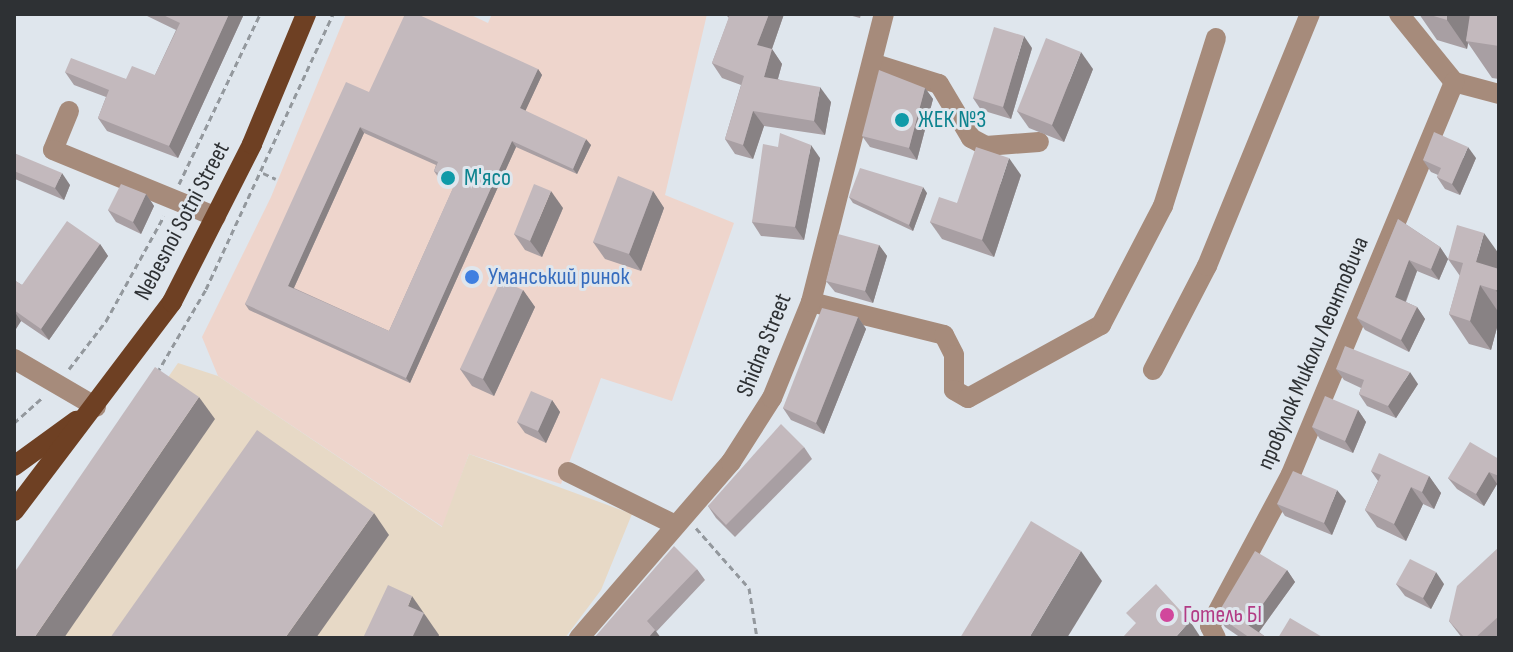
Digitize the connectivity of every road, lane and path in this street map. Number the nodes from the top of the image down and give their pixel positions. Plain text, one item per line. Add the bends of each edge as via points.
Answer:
1 (260, 14) edge
2 (306, 14) edge
3 (333, 14) edge
4 (884, 14) edge
5 (1310, 14) edge
6 (1399, 14) edge
7 (1216, 38) dead end
8 (872, 63) junction
9 (1454, 82) junction
10 (1499, 94) edge
11 (69, 111) dead end
12 (1039, 142) dead end
13 (263, 173) junction
14 (276, 179) dead end
15 (172, 199) junction
16 (216, 217) junction
17 (811, 302) junction
18 (14, 359) edge
19 (1153, 370) dead end
20 (55, 383) junction
21 (149, 385) edge
22 (96, 407) junction
23 (14, 423) edge
24 (14, 466) edge
25 (568, 472) dead end
26 (14, 511) edge
27 (677, 519) junction
28 (579, 638) edge
29 (757, 638) edge
30 (1216, 638) edge

1 - 15 path
2 - 16 main road, Nebesnoi Sotni Street
3 - 13 path
4 - 8 street, Shidna Street
5 - 19 street via 1207,266
6 - 9 street
7 - 17 street via 1163,206 1101,325 968,398 954,390 954,355 944,335
8 - 12 street via 939,84 971,138 986,146
8 - 17 street, Shidna Street
9 - 10 street
9 - 30 street, провулок Миколи Леонтовича via 1291,474 1210,626
11 - 15 street via 53,150
13 - 14 path
13 - 21 path
15 - 16 street
15 - 20 path via 106,321
16 - 22 main road, Nebesnoi Sotni Street via 172,302
17 - 27 street, Shidna Street via 759,423
18 - 20 street
20 - 22 street
20 - 23 path
22 - 24 main road
22 - 26 main road, Nebesnoi Sotni Street
25 - 27 street
27 - 28 street, Shidna Street
27 - 29 path via 749,588

